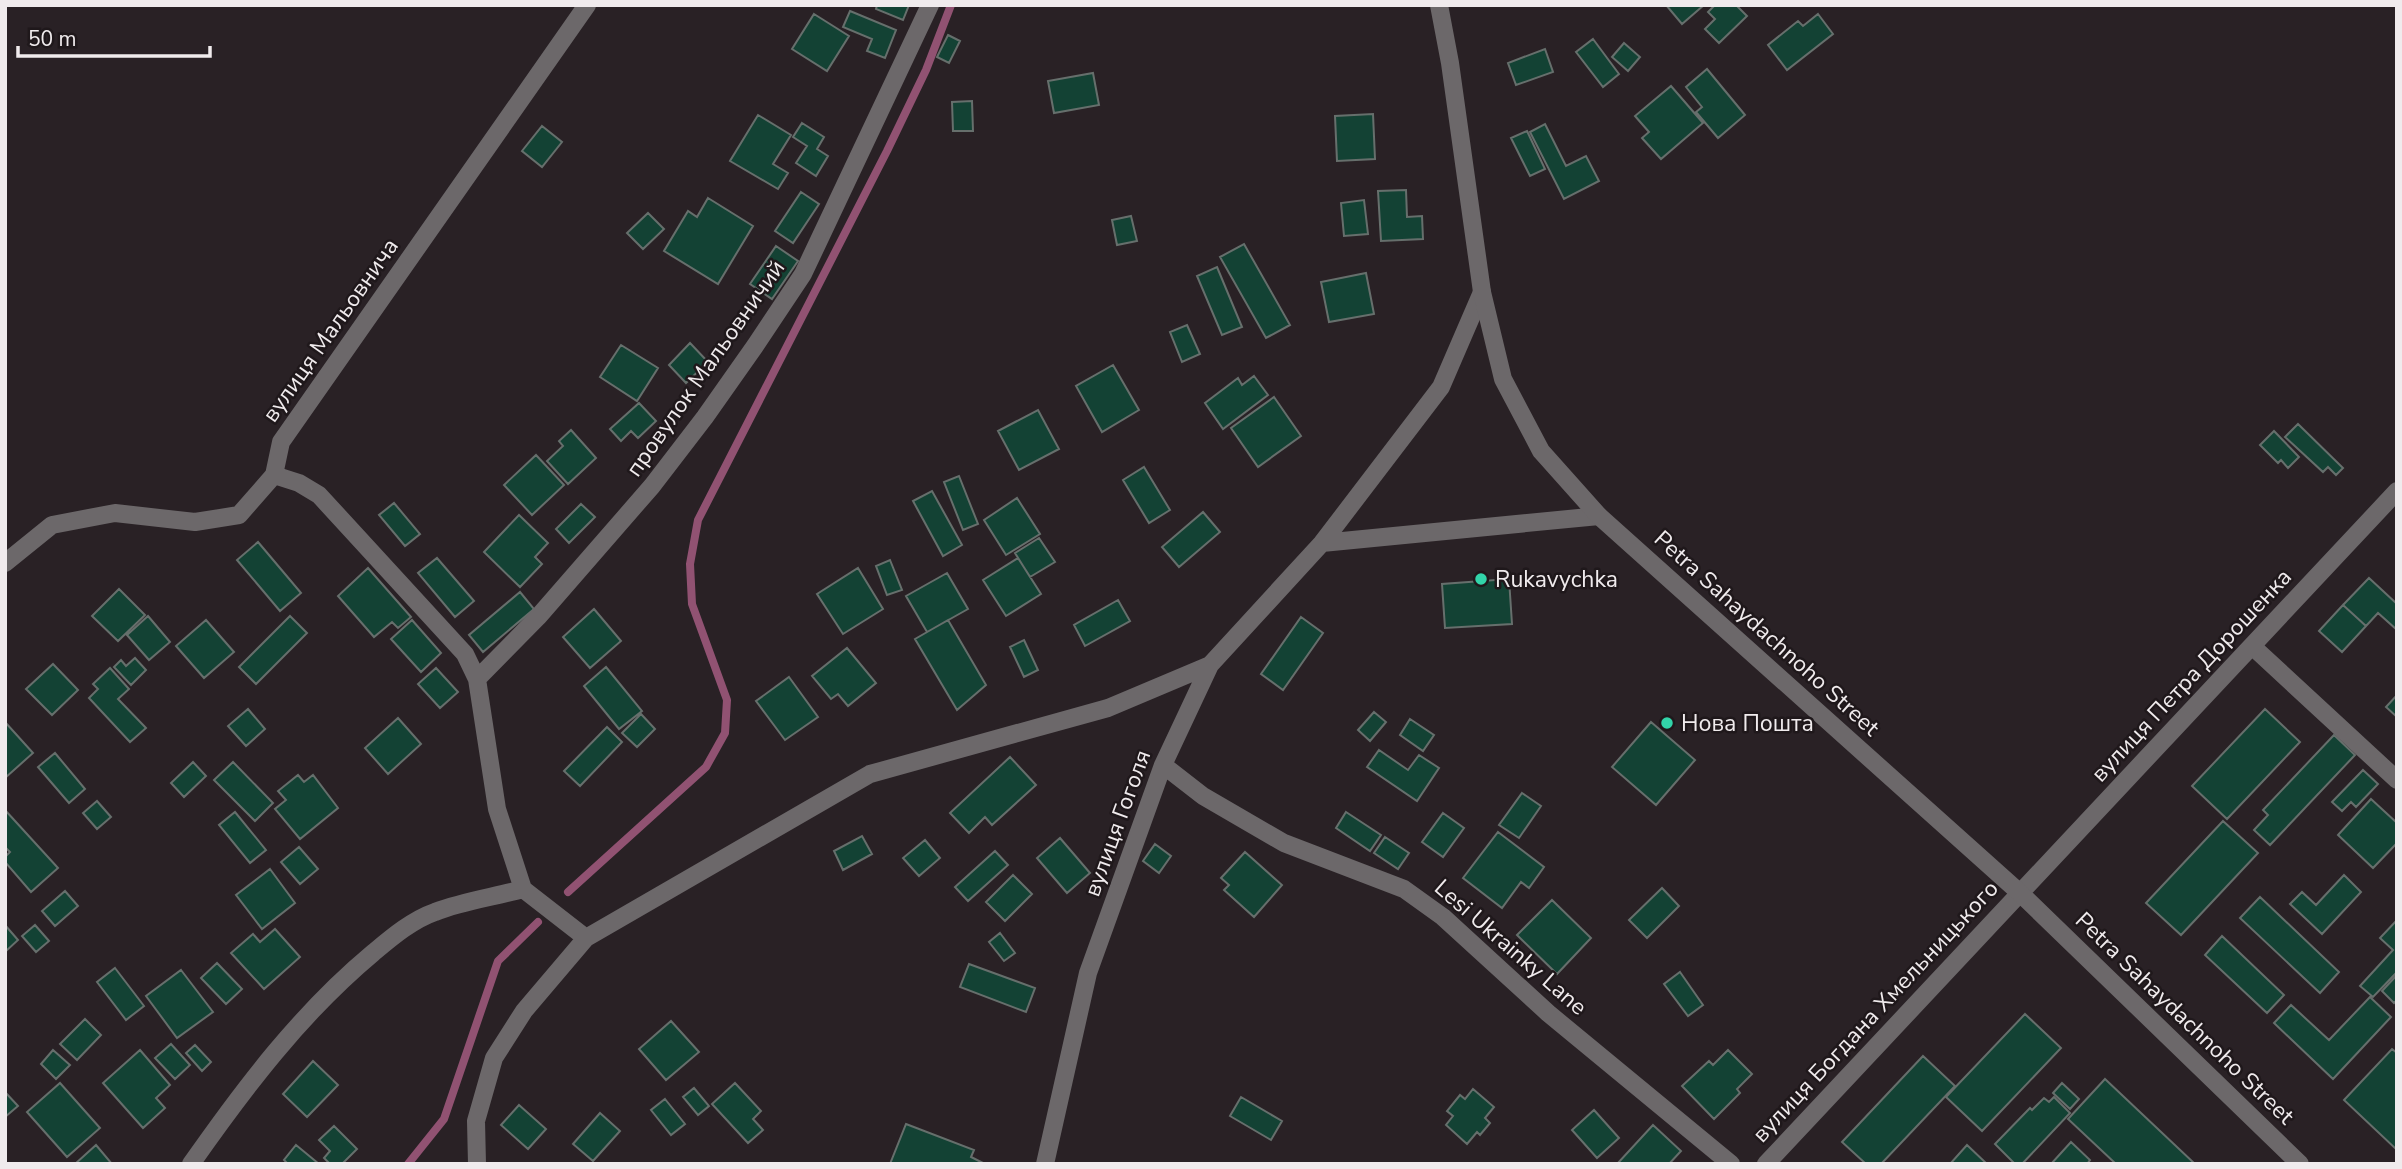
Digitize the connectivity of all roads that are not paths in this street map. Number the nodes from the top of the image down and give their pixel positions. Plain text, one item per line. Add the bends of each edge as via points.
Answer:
1 (587, 5) edge
2 (930, 5) edge
3 (1439, 5) edge
4 (1482, 292) junction
5 (274, 475) junction
6 (2397, 491) edge
7 (1599, 516) junction
8 (1322, 542) junction
9 (5, 563) edge
10 (2252, 646) junction
11 (1210, 665) junction
12 (477, 679) junction
13 (1163, 765) junction
14 (2397, 780) edge
15 (523, 889) junction
16 (2020, 893) junction
17 (586, 938) junction
18 (191, 1164) edge
19 (477, 1164) edge
20 (1045, 1164) edge
21 (1731, 1164) edge
22 (1766, 1164) edge
23 (2300, 1164) edge

1 - 5 street, вулиця Мальовнича via 281,442
2 - 12 street, провулок Мальовничий via 803,274 755,346 652,486 538,617
3 - 4 street, Petra Sahaydachnoho Street
4 - 7 street, Petra Sahaydachnoho Street via 1503,379 1541,451
4 - 8 street, вулиця Гоголя via 1441,387
5 - 9 street, вулиця Мальовнича via 239,515 195,522 115,513 51,525
5 - 12 street via 299,483 337,511 464,654
6 - 10 street, вулиця Петра Дорошенка
7 - 8 street
7 - 16 street, Petra Sahaydachnoho Street
8 - 11 street, вулиця Гоголя
10 - 14 street
10 - 16 street, вулиця Петра Дорошенка
11 - 13 street, вулиця Гоголя
11 - 17 street via 1108,708 870,774
12 - 15 street via 497,809
13 - 20 street, вулиця Гоголя via 1088,973
13 - 21 street, Lesi Ukrainky Lane via 1203,796 1283,843 1404,889 1443,917 1548,1013
15 - 17 street
15 - 18 street via 433,912 394,936 288,1035
16 - 22 street, вулиця Богдана Хмельницького
16 - 23 street, Petra Sahaydachnoho Street
17 - 19 street via 523,1011 494,1058 476,1121

